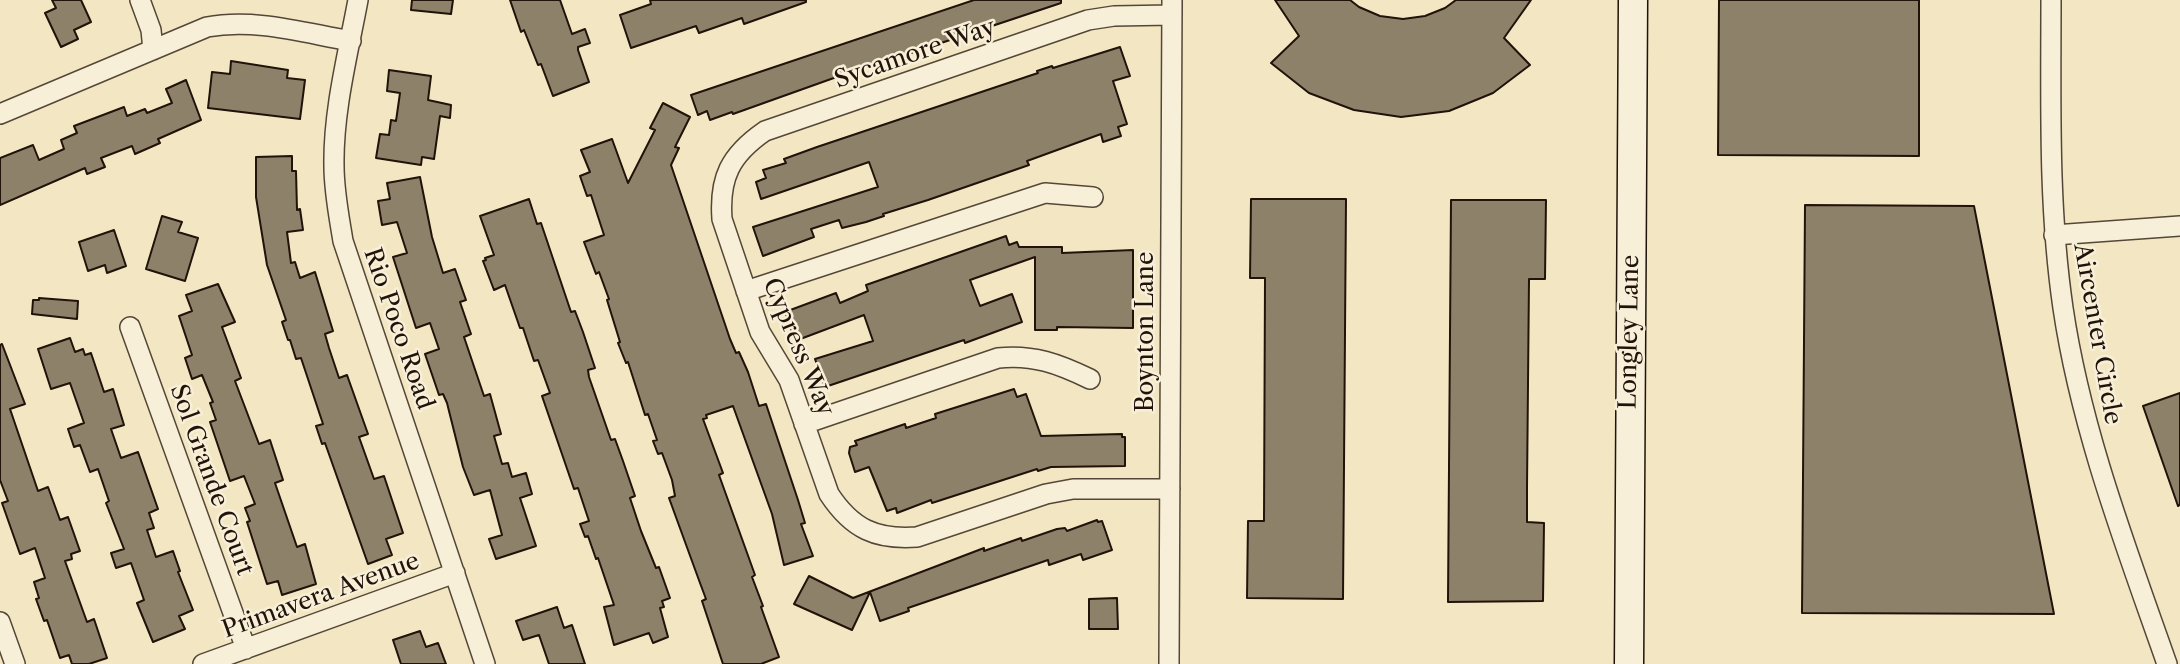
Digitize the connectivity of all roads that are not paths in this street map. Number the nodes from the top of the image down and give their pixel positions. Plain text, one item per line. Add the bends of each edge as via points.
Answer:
1 (140, 0) edge
2 (358, 0) edge
3 (1633, 0) edge
4 (2051, 0) edge
5 (1172, 8) edge
6 (351, 41) junction
7 (153, 50) junction
8 (0, 114) edge
9 (729, 166) joint
10 (1093, 197) dead end
11 (2180, 226) edge
12 (2054, 235) junction
13 (746, 290) junction
14 (130, 327) dead end
15 (1090, 379) dead end
16 (804, 424) junction
17 (1170, 489) junction
18 (455, 573) junction
19 (0, 622) edge
20 (246, 649) junction
21 (15, 664) edge
22 (204, 664) edge
23 (485, 664) edge
24 (1169, 664) edge
25 (1629, 664) edge
26 (2167, 664) edge

1 - 7 street
2 - 6 street, Rio Poco Road
3 - 25 main road, Longley Lane
4 - 12 street, Aircenter Circle
5 - 9 street, Sycamore Way via 1088,20 765,131
5 - 17 street, Boynton Lane
6 - 7 street via 229,23 207,27
6 - 18 street, Rio Poco Road via 336,128 336,204 351,267
7 - 8 street
9 - 13 street, Cypress Way via 720,201 722,219
10 - 13 street via 1045,193
11 - 12 street
12 - 26 street, Aircenter Circle via 2063,309 2095,451
13 - 16 street, Cypress Way via 760,331 789,380
14 - 20 street, Sol Grande Court
15 - 16 street via 1056,362 998,358
16 - 17 street, Cypress Way via 839,510 867,531 898,538 917,537 1073,489
17 - 24 street, Boynton Lane
18 - 20 street, Primavera Avenue
18 - 23 street, Rio Poco Road
19 - 21 street
20 - 22 street, Primavera Avenue

